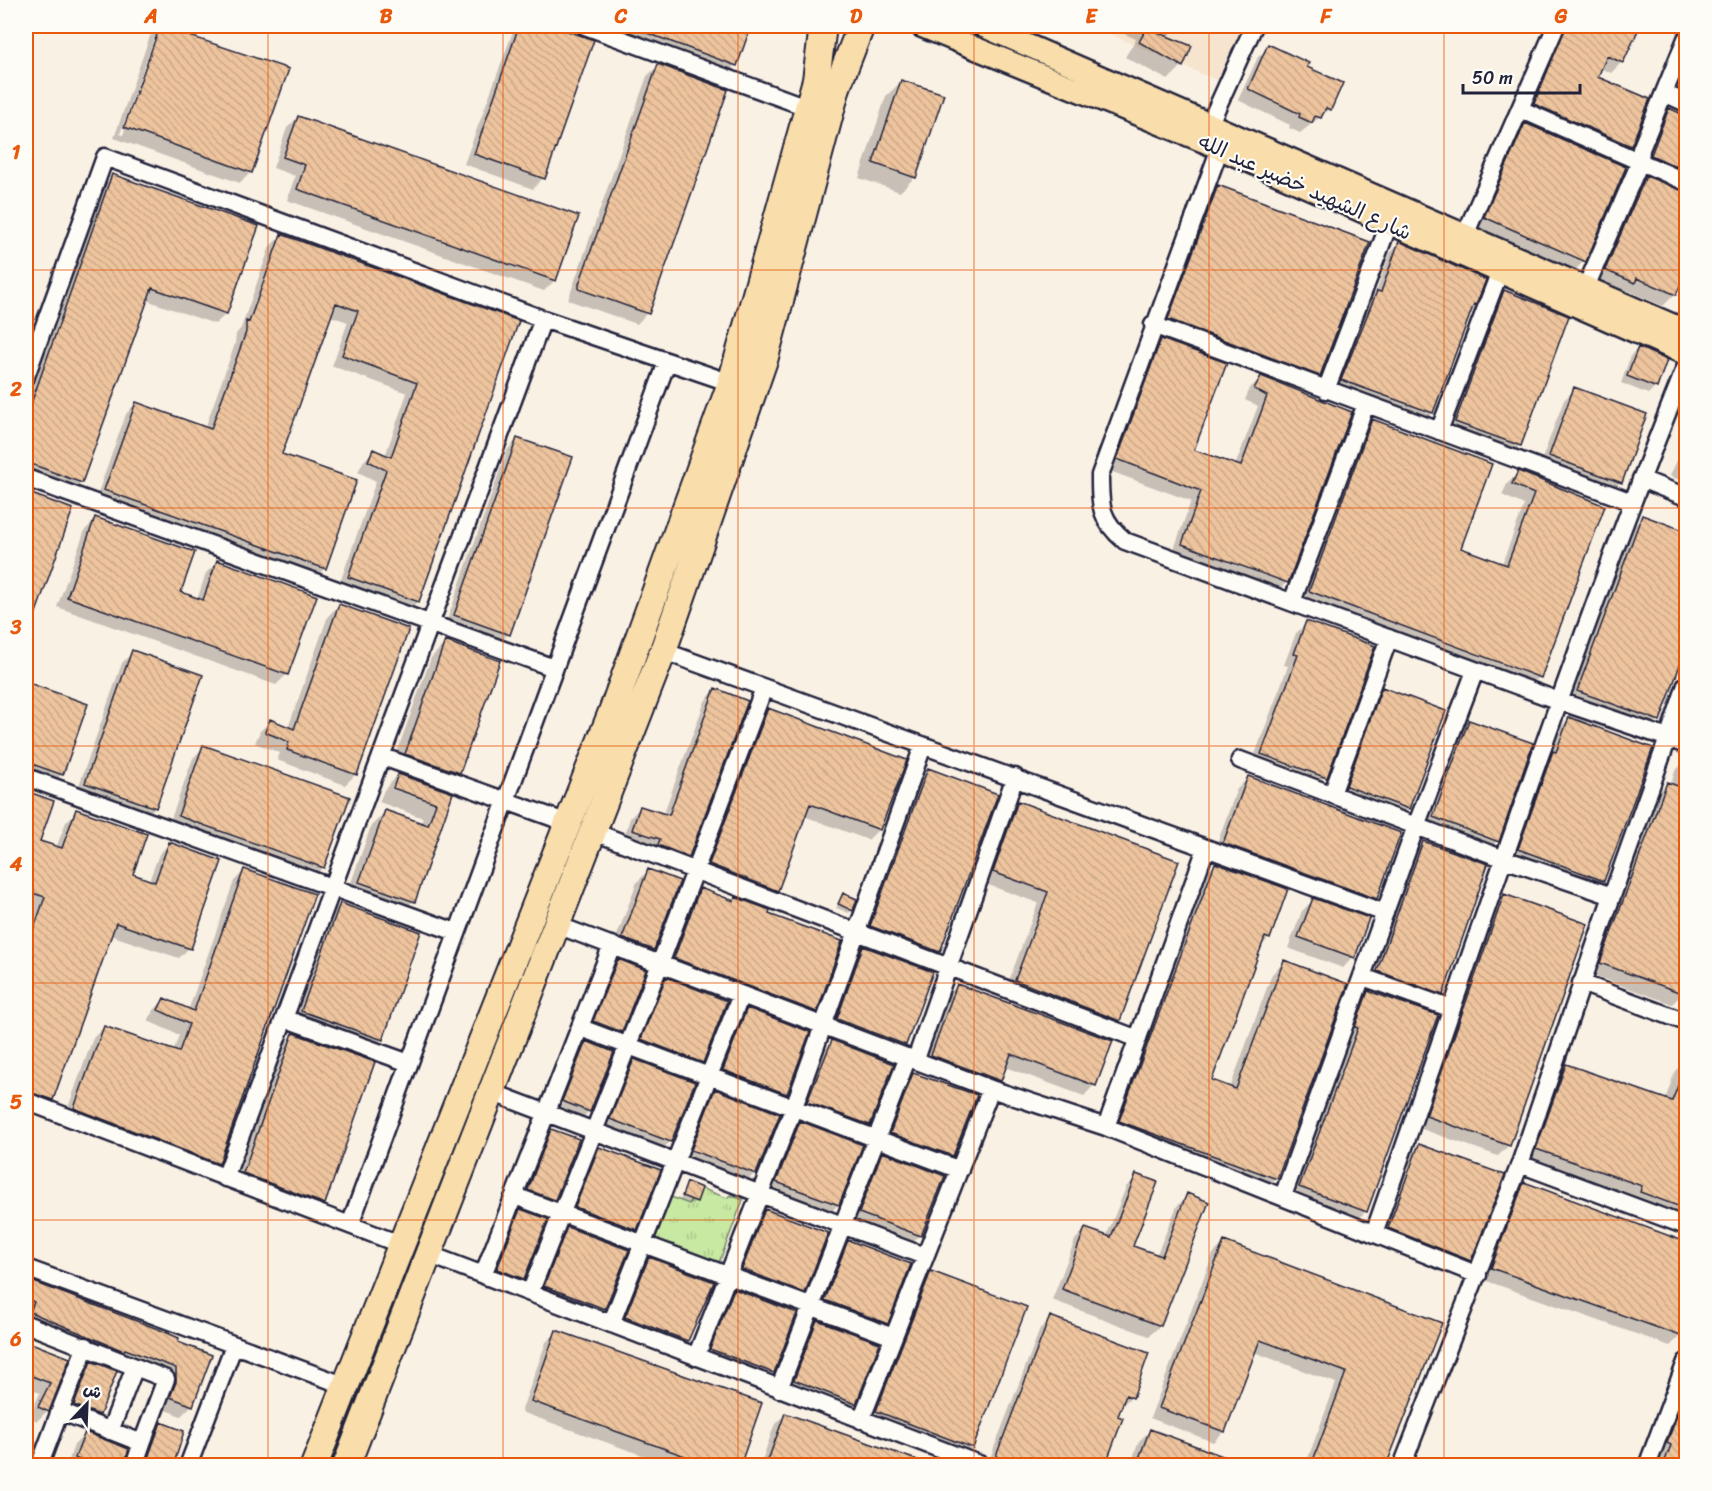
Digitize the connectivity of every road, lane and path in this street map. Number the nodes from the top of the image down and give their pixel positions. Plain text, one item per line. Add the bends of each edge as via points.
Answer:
1 (585, 26) edge
2 (823, 26) edge
3 (861, 26) edge
4 (921, 26) edge
5 (983, 26) edge
6 (1254, 26) edge
7 (1556, 26) edge
8 (1686, 39) edge
9 (1664, 93) junction
10 (1686, 103) edge
11 (809, 108) junction
12 (1520, 109) junction
13 (1211, 137) junction
14 (1640, 162) junction
15 (1686, 182) edge
16 (1389, 224) junction
17 (1465, 235) junction
18 (1500, 271) junction
19 (1586, 288) junction
20 (543, 319) junction
21 (1153, 325) junction
22 (1686, 331) edge
23 (1686, 354) edge
24 (667, 362) junction
25 (1686, 366) edge
26 (26, 376) edge
27 (731, 384) junction
28 (1326, 390) junction
29 (1366, 404) junction
30 (1439, 431) junction
31 (26, 478) edge
32 (1641, 479) junction
33 (1686, 497) edge
34 (1632, 502) junction
35 (1293, 602) junction
36 (432, 625) junction
37 (1389, 638) junction
38 (663, 651) junction
39 (554, 668) junction
40 (1475, 671) junction
41 (1686, 685) edge
42 (764, 688) junction
43 (1559, 701) junction
44 (1668, 738) junction
45 (1686, 745) edge
46 (923, 746) junction
47 (383, 757) junction
48 (1240, 760) dead end
49 (26, 777) edge
50 (1015, 777) junction
51 (1332, 794) junction
52 (506, 800) junction
53 (568, 822) junction
54 (1416, 826) junction
55 (594, 832) junction
56 (1206, 848) junction
57 (1504, 859) junction
58 (695, 870) junction
59 (334, 890) junction
60 (1612, 896) junction
61 (1385, 913) junction
62 (557, 925) junction
63 (855, 931) junction
64 (456, 932) junction
65 (612, 945) junction
66 (660, 964) junction
67 (950, 967) junction
68 (1363, 977) junction
69 (1581, 983) junction
70 (741, 995) junction
71 (1452, 1009) junction
72 (286, 1019) junction
73 (1686, 1022) edge
74 (823, 1026) junction
75 (581, 1028) junction
76 (1138, 1040) junction
77 (627, 1046) junction
78 (912, 1058) junction
79 (409, 1063) junction
80 (709, 1076) junction
81 (991, 1089) junction
82 (491, 1092) junction
83 (26, 1101) edge
84 (794, 1107) junction
85 (548, 1113) junction
86 (1106, 1127) junction
87 (594, 1131) junction
88 (877, 1140) junction
89 (675, 1161) junction
90 (1520, 1164) junction
91 (960, 1170) junction
92 (225, 1178) junction
93 (761, 1192) junction
94 (514, 1196) junction
95 (1283, 1196) junction
96 (561, 1214) junction
97 (843, 1223) junction
98 (350, 1225) junction
99 (1686, 1226) edge
100 (1374, 1233) junction
101 (642, 1244) junction
102 (402, 1245) junction
103 (428, 1254) junction
104 (924, 1256) junction
105 (26, 1268) edge
106 (483, 1275) junction
107 (1478, 1275) junction
108 (728, 1277) junction
109 (530, 1293) junction
110 (812, 1308) junction
111 (26, 1324) edge
112 (611, 1324) junction
113 (893, 1337) junction
114 (234, 1345) junction
115 (86, 1346) junction
116 (696, 1357) junction
117 (1686, 1362) edge
118 (135, 1367) junction
119 (346, 1386) junction
120 (779, 1389) junction
121 (60, 1411) junction
122 (861, 1420) junction
123 (110, 1431) junction
124 (142, 1443) junction
125 (34, 1463) edge
126 (134, 1466) edge
127 (188, 1466) edge
128 (314, 1466) edge
129 (346, 1466) edge
130 (984, 1466) edge
131 (1402, 1466) edge
132 (1647, 1466) edge

1 - 11 street
2 - 11 highway via 820,63
3 - 38 highway via 837,87 765,357
4 - 13 main road, شارع الشهيد خضير عبد الله
5 - 13 main road, شارع الشهيد خضير عبد الله
6 - 13 street
7 - 12 street
8 - 9 street
9 - 10 street
9 - 14 street via 1641,149
11 - 27 highway
12 - 14 street
12 - 17 street
13 - 16 main road, شارع الشهيد خضير عبد الله
13 - 17 main road, شارع الشهيد خضير عبد الله
13 - 21 street
14 - 15 street
14 - 19 street
16 - 18 main road, شارع الشهيد خضير عبد الله
16 - 28 street
17 - 19 main road, شارع الشهيد خضير عبد الله
18 - 23 main road, شارع الشهيد خضير عبد الله
18 - 30 street
19 - 22 main road, شارع الشهيد خضير عبد الله
20 - 24 street
20 - 26 street via 105,157
20 - 36 street
21 - 28 street
21 - 35 street via 1100,475 1100,504 1109,527 1125,541
24 - 27 street
24 - 39 street
25 - 32 street
27 - 53 highway
28 - 29 street
29 - 30 street
29 - 35 street
30 - 34 street
31 - 36 street
32 - 33 street
32 - 34 street
34 - 43 street
35 - 37 street
36 - 39 street
36 - 47 street
37 - 40 street
37 - 51 street
38 - 42 street
38 - 55 highway
39 - 52 street
40 - 43 street
40 - 54 street
41 - 44 street
42 - 46 street
42 - 58 street
43 - 44 street
43 - 57 street
44 - 45 street
44 - 60 street
46 - 50 street
46 - 63 street
47 - 52 street
47 - 59 street
48 - 51 street
49 - 59 street
50 - 56 street
50 - 67 street
51 - 54 street
52 - 53 street
52 - 64 street
53 - 102 highway
54 - 57 street
54 - 61 street
55 - 58 street
55 - 62 highway
56 - 61 street
56 - 76 street
57 - 60 street
57 - 71 street
58 - 63 street
58 - 66 street
59 - 64 street
59 - 72 street
60 - 69 street
61 - 68 street
62 - 65 street
62 - 82 highway
63 - 67 street
63 - 74 street
64 - 79 street
65 - 66 street
65 - 75 street
66 - 70 street
66 - 77 street
67 - 76 street
67 - 78 street
68 - 71 street
68 - 95 street
69 - 73 street
69 - 90 street
70 - 74 street
70 - 80 street
71 - 100 street
72 - 79 street
72 - 92 street
74 - 78 street
74 - 84 street
75 - 77 street
75 - 85 street
76 - 86 street
77 - 80 street
77 - 87 street
78 - 81 street
78 - 88 street
79 - 98 street
80 - 84 street
80 - 89 street
81 - 86 street
81 - 91 street
82 - 85 street
82 - 103 highway
83 - 92 street
84 - 88 street
84 - 93 street
85 - 87 street
85 - 94 street
86 - 95 street
87 - 89 street
87 - 96 street
88 - 91 street
88 - 97 street
89 - 93 street
89 - 101 street
90 - 99 street
90 - 107 street
91 - 104 street
92 - 98 street
93 - 97 street
93 - 108 street
94 - 96 street
94 - 106 street
95 - 100 street
96 - 101 street
96 - 109 street
97 - 104 street
97 - 110 street
98 - 102 street
100 - 107 street
101 - 108 street
101 - 112 street
102 - 119 highway
103 - 106 street
103 - 129 highway
104 - 113 street
105 - 114 street
106 - 109 street
107 - 131 street
108 - 110 street
108 - 116 street
109 - 112 street
110 - 113 street
110 - 120 street
111 - 115 street
112 - 116 street
113 - 122 street
114 - 119 street
114 - 127 street
115 - 118 street
115 - 121 street
116 - 120 street
117 - 132 street
118 - 123 street
118 - 124 street via 166,1379
119 - 128 highway
120 - 122 street
121 - 123 street
121 - 125 street
122 - 130 street
123 - 124 street
124 - 126 street

